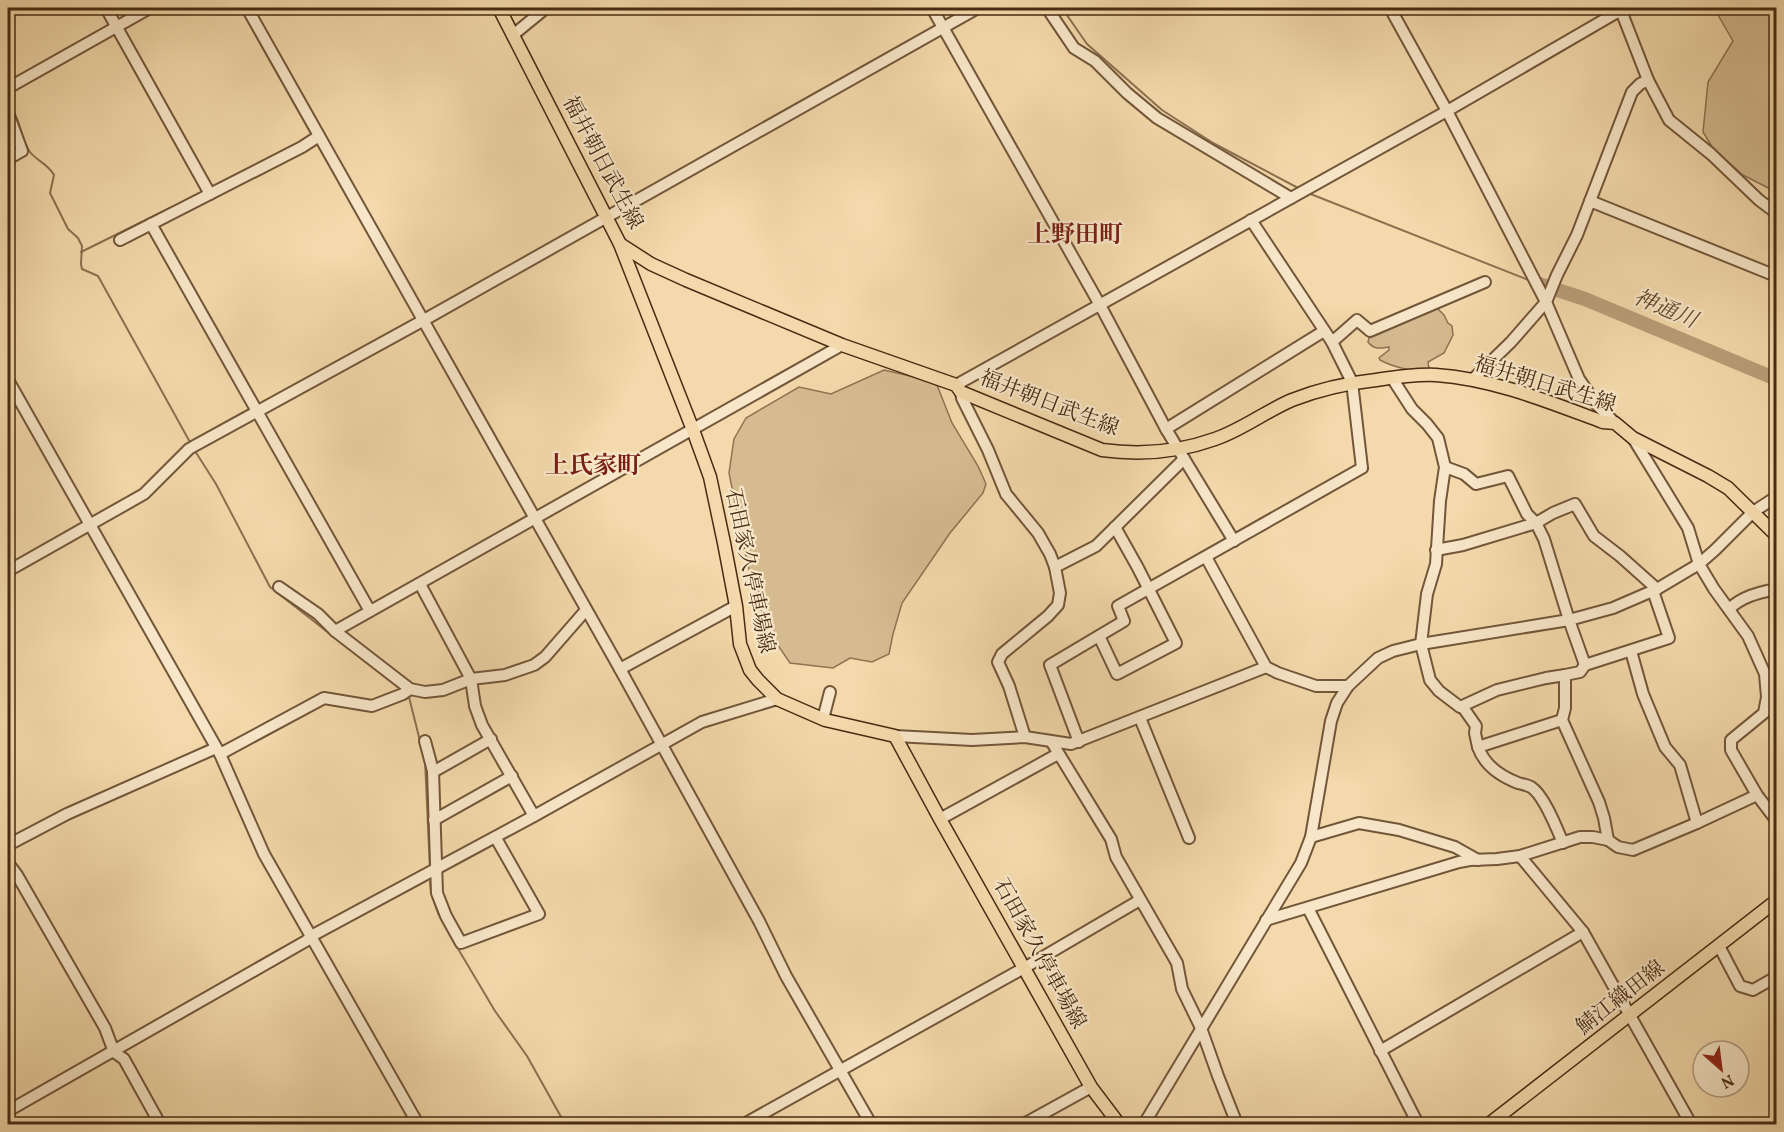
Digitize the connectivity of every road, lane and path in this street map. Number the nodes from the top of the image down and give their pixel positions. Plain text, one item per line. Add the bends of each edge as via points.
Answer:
1 (106, 8) edge
2 (150, 8) edge
3 (247, 8) edge
4 (499, 8) edge
5 (546, 8) edge
6 (932, 8) edge
7 (978, 8) edge
8 (1047, 8) edge
9 (1390, 8) edge
10 (1621, 9) edge
11 (116, 26) junction
12 (944, 27) junction
13 (513, 35) junction
14 (1648, 80) junction
15 (8, 88) edge
16 (1447, 111) junction
17 (8, 113) edge
18 (319, 136) junction
19 (8, 159) edge
20 (210, 194) junction
21 (1294, 196) junction
22 (1590, 201) junction
23 (1776, 212) edge
24 (606, 218) junction
25 (1251, 220) junction
26 (151, 224) junction
27 (120, 240) dead end
28 (620, 244) junction
29 (1776, 276) edge
30 (1485, 282) dead end
31 (1546, 302) junction
32 (1100, 305) junction
33 (424, 320) junction
34 (1324, 331) junction
35 (1332, 342) junction
36 (842, 345) junction
37 (1392, 378) junction
38 (8, 380) edge
39 (1472, 380) junction
40 (1352, 382) junction
41 (958, 388) junction
42 (258, 412) junction
43 (1615, 423) junction
44 (1166, 429) junction
45 (693, 430) junction
46 (1633, 438) junction
47 (1181, 454) junction
48 (1445, 467) junction
49 (1776, 497) edge
50 (1752, 512) junction
51 (535, 518) junction
52 (1536, 523) junction
53 (90, 525) junction
54 (1115, 527) junction
55 (1776, 535) edge
56 (1234, 541) junction
57 (1436, 550) junction
58 (1206, 557) junction
59 (1699, 564) junction
60 (1055, 567) junction
61 (8, 571) edge
62 (420, 584) junction
63 (279, 587) dead end
64 (1149, 589) junction
65 (1776, 589) edge
66 (1655, 590) junction
67 (736, 606) junction
68 (1729, 609) junction
69 (586, 610) junction
70 (370, 611) junction
71 (1569, 620) junction
72 (335, 631) junction
73 (1099, 636) junction
74 (1421, 644) junction
75 (1631, 651) junction
76 (1585, 665) junction
77 (1266, 667) junction
78 (620, 669) junction
79 (1564, 675) junction
80 (471, 680) junction
81 (1348, 686) junction
82 (407, 691) junction
83 (830, 692) dead end
84 (777, 699) junction
85 (1462, 706) junction
86 (1764, 713) junction
87 (1776, 715) edge
88 (823, 718) junction
89 (1140, 718) junction
90 (1562, 720) junction
91 (895, 735) junction
92 (1025, 737) junction
93 (491, 740) junction
94 (425, 741) dead end
95 (1051, 741) junction
96 (1079, 742) junction
97 (661, 744) junction
98 (1478, 747) junction
99 (218, 751) junction
100 (1058, 754) junction
101 (433, 772) junction
102 (512, 776) junction
103 (1757, 795) junction
104 (534, 816) junction
105 (940, 819) junction
106 (434, 820) junction
107 (1776, 820) edge
108 (1698, 823) junction
109 (1311, 837) junction
110 (1189, 838) dead end
111 (497, 840) dead end
112 (1608, 840) junction
113 (1563, 843) junction
114 (8, 845) edge
115 (1520, 856) junction
116 (1479, 860) junction
117 (8, 863) edge
118 (436, 869) junction
119 (1140, 900) junction
120 (1776, 902) edge
121 (1308, 908) junction
122 (1266, 920) junction
123 (1582, 932) junction
124 (311, 938) junction
125 (1719, 946) junction
126 (1024, 968) junction
127 (1776, 977) edge
128 (1630, 1016) junction
129 (1201, 1028) junction
130 (1380, 1051) junction
131 (114, 1052) junction
132 (840, 1071) junction
133 (1091, 1087) junction
134 (8, 1111) edge
135 (160, 1125) edge
136 (418, 1125) edge
137 (744, 1125) edge
138 (871, 1125) edge
139 (1024, 1125) edge
140 (1119, 1125) edge
141 (1144, 1125) edge
142 (1238, 1125) edge
143 (1418, 1125) edge
144 (1489, 1125) edge
145 (1691, 1125) edge

1 - 11 street
2 - 11 street
3 - 18 street
4 - 13 main road, 福井朝日武生線
5 - 13 street
6 - 12 street
7 - 12 street
8 - 21 street via 1074,48 1095,61 1157,118
9 - 16 street
10 - 14 street
10 - 16 street
11 - 15 street
11 - 20 street
12 - 24 street
12 - 32 street
13 - 24 main road, 福井朝日武生線
14 - 22 street via 1632,92
14 - 23 street via 1669,120
16 - 21 street
16 - 31 street
17 - 19 street via 22,151
18 - 20 street
18 - 33 street
20 - 26 street
21 - 25 street
22 - 29 street
22 - 31 street
24 - 28 main road, 福井朝日武生線
24 - 33 street
25 - 32 street
25 - 34 street
26 - 27 street
26 - 42 street
28 - 36 main road, 福井朝日武生線 via 686,280
28 - 45 main road, 石田家久停車場線
30 - 35 street via 1370,331 1357,320
31 - 39 street
31 - 43 street via 1579,379
32 - 41 street
32 - 44 street
33 - 42 street
33 - 51 street
34 - 35 street
34 - 44 street
35 - 40 street
36 - 41 main road, 福井朝日武生線
36 - 45 street
37 - 39 main road, 福井朝日武生線 via 1437,375
37 - 40 main road, 福井朝日武生線
37 - 48 street via 1438,438
38 - 53 street
39 - 43 main road, 福井朝日武生線
40 - 47 main road, 福井朝日武生線 via 1291,401
40 - 56 street via 1362,468
41 - 47 main road, 福井朝日武生線 via 1102,450
41 - 60 street via 1006,494 1038,533
42 - 53 street via 193,447 144,494
42 - 70 street
43 - 46 main road, 福井朝日武生線
44 - 47 street
45 - 51 street
45 - 67 main road, 石田家久停車場線 via 710,477
46 - 50 main road, 福井朝日武生線 via 1728,488
46 - 59 street via 1688,528
47 - 54 street
47 - 56 street
48 - 52 street via 1476,484 1508,476 1527,514
48 - 57 street
49 - 50 street
50 - 55 main road, 福井朝日武生線
50 - 59 street
51 - 62 street
51 - 69 street
52 - 57 street
52 - 66 street via 1575,504 1594,536
52 - 71 street
53 - 61 street
53 - 99 street
54 - 60 street via 1096,546
54 - 64 street
56 - 58 street
57 - 74 street
58 - 64 street
58 - 77 street
59 - 66 street
59 - 68 street
60 - 92 street via 1058,605 1002,654 998,662
62 - 70 street
62 - 80 street
63 - 72 street
64 - 73 street via 1118,606 1124,621
64 - 73 street via 1176,644 1117,674
65 - 68 street via 1750,595
66 - 71 street via 1613,608
66 - 75 street via 1669,638
67 - 78 street
67 - 84 main road, 石田家久停車場線 via 740,644 750,670
68 - 86 street via 1748,636 1765,674
69 - 78 street
69 - 80 street via 534,665 505,675
70 - 72 street
71 - 74 street
71 - 76 street
72 - 82 street
73 - 96 street via 1050,665
74 - 81 street via 1378,658
74 - 85 street via 1430,680
75 - 76 street
75 - 108 street via 1643,694 1665,747 1680,765
76 - 79 street via 1580,672
77 - 81 street via 1316,686
77 - 89 street
78 - 97 street
79 - 85 street via 1497,690
79 - 90 street
80 - 82 street via 443,690
80 - 93 street via 475,706
81 - 109 street via 1331,721
82 - 99 street via 372,706 324,698
83 - 88 street
84 - 88 main road, 石田家久停車場線
84 - 97 street via 702,722
85 - 98 street via 1476,726
86 - 87 street
86 - 103 street via 1731,740 1731,750
88 - 91 main road, 石田家久停車場線
89 - 96 street
89 - 110 street
90 - 98 street
90 - 112 street via 1599,801
91 - 92 street via 972,740
91 - 105 main road, 石田家久停車場線
92 - 95 street
93 - 101 street
93 - 102 street
94 - 101 street
95 - 96 street
95 - 100 street
97 - 104 street
97 - 132 street
98 - 113 street via 1482,758 1504,778 1531,787 1539,795
99 - 114 street via 67,814
99 - 124 street via 264,854
100 - 105 street
100 - 119 street via 1111,839 1116,857
101 - 106 street
102 - 104 street
102 - 106 street
103 - 107 street
103 - 108 street
104 - 118 street
105 - 126 main road, 石田家久停車場線
106 - 118 street
108 - 112 street via 1633,850
109 - 116 street via 1359,823 1433,840
109 - 122 street via 1301,862
111 - 118 street via 539,914 461,943 437,893
112 - 113 street via 1580,837
113 - 115 street
115 - 116 street
115 - 123 street
116 - 121 street via 1459,862
117 - 131 street via 105,1028
118 - 124 street
119 - 126 street
119 - 129 street via 1177,963 1182,989
120 - 125 main road, 鯖江織田線
121 - 122 street
121 - 130 street
122 - 129 street
123 - 128 street
123 - 130 street
124 - 131 street
124 - 136 street
125 - 127 street via 1740,986 1753,990
125 - 128 main road, 鯖江織田線
126 - 132 street
126 - 133 main road, 石田家久停車場線
128 - 144 main road, 鯖江織田線
128 - 145 street
129 - 141 street
129 - 142 street
130 - 143 street
131 - 134 street
131 - 135 street via 124,1059
132 - 137 street
132 - 138 street
133 - 139 street
133 - 140 main road, 石田家久停車場線

